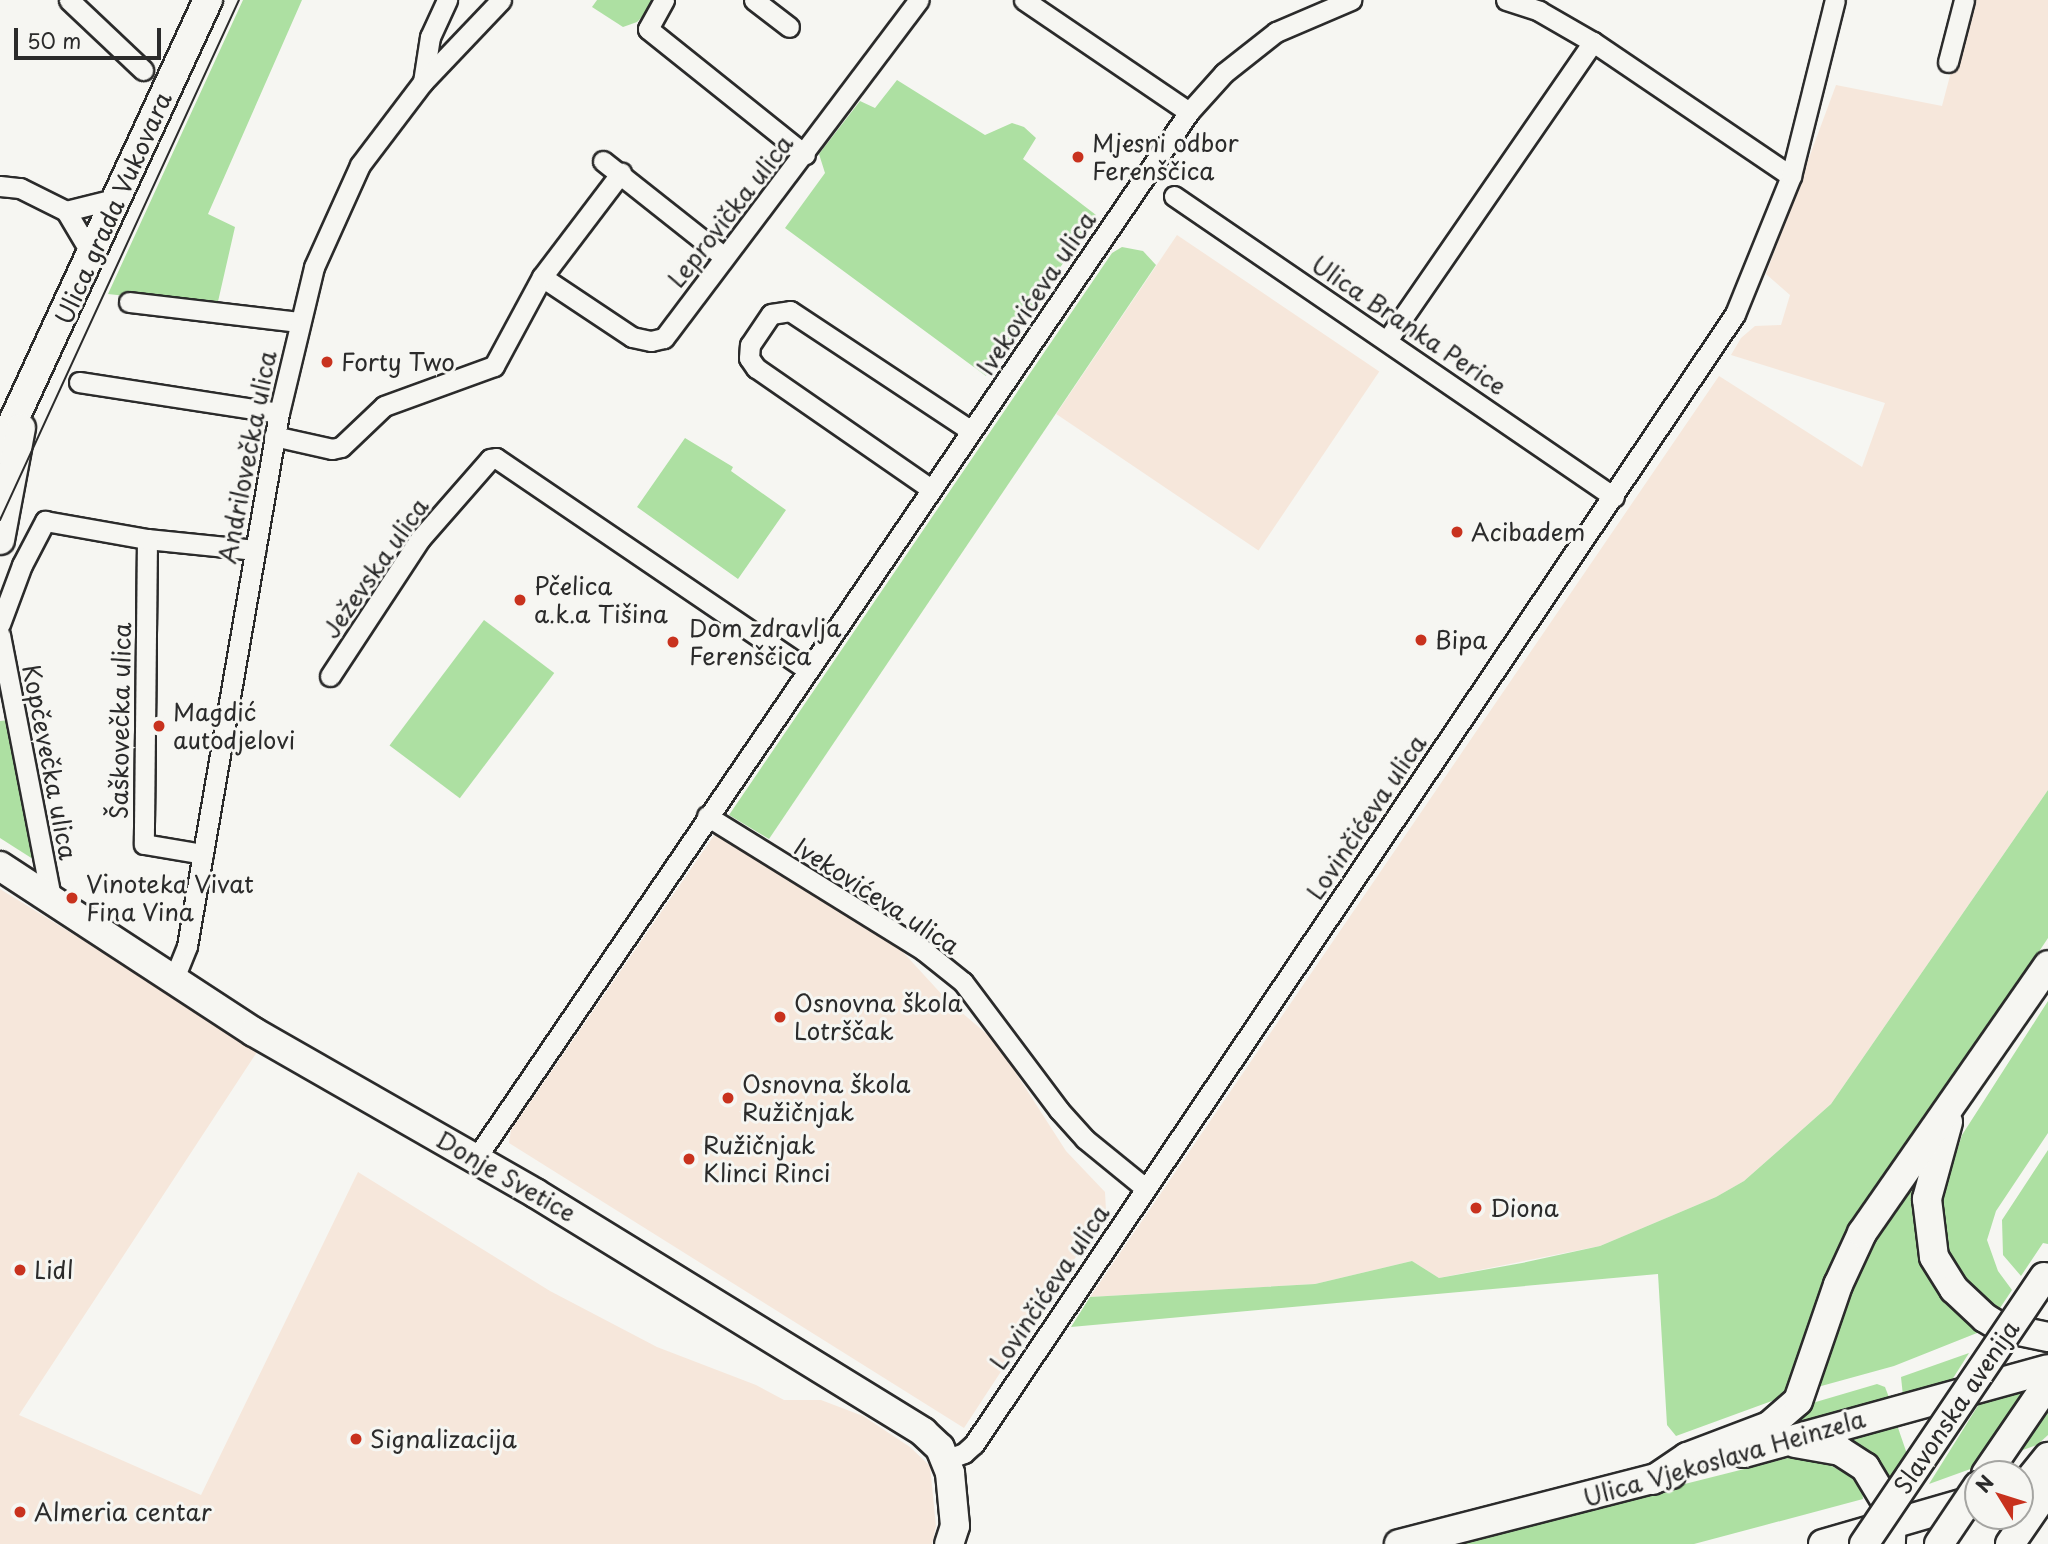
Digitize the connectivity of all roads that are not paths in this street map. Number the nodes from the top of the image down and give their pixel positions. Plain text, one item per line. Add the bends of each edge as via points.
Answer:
1 (69, 0) edge
2 (208, 0) edge
3 (447, 0) edge
4 (501, 0) edge
5 (664, 0) edge
6 (754, 0) edge
7 (919, 0) edge
8 (1024, 0) edge
9 (1351, 0) edge
10 (1506, 0) edge
11 (1835, 0) edge
12 (1964, 0) edge
13 (789, 27) dead end
14 (1593, 42) junction
15 (1948, 62) dead end
16 (143, 70) dead end
17 (423, 82) junction
18 (1189, 112) junction
19 (805, 155) junction
20 (603, 161) dead end
21 (621, 173) junction
22 (1791, 176) junction
23 (0, 186) edge
24 (1174, 196) dead end
25 (118, 198) junction
26 (66, 211) junction
27 (92, 255) junction
28 (724, 257) junction
29 (542, 277) junction
30 (129, 302) dead end
31 (299, 322) junction
32 (1388, 339) junction
33 (36, 379) junction
34 (79, 382) dead end
35 (279, 413) junction
36 (971, 431) junction
37 (274, 436) junction
38 (0, 450) edge
39 (931, 489) junction
40 (1614, 497) junction
41 (147, 539) junction
42 (0, 540) edge
43 (255, 550) junction
44 (0, 624) edge
45 (0, 635) edge
46 (808, 670) junction
47 (330, 676) dead end
48 (707, 816) junction
49 (203, 854) junction
50 (0, 866) edge
51 (51, 898) junction
52 (2048, 965) edge
53 (173, 981) junction
54 (1957, 1100) junction
55 (476, 1158) junction
56 (1145, 1188) junction
57 (2046, 1274) edge
58 (2048, 1337) edge
59 (2048, 1368) edge
60 (2048, 1383) edge
61 (1771, 1445) junction
62 (2048, 1457) edge
63 (945, 1460) junction
64 (1996, 1460) edge
65 (1653, 1480) junction
66 (2036, 1484) edge
67 (1964, 1505) edge
68 (1964, 1507) edge
69 (1893, 1534) edge
70 (956, 1538) edge
71 (1399, 1544) edge
72 (1823, 1544) edge
73 (1864, 1544) edge
74 (1939, 1544) edge
75 (2010, 1544) edge

1 - 16 street
2 - 25 main road, Ulica grada Vukovara
3 - 17 street via 430,37
4 - 17 street, Andrilovečka ulica
5 - 19 street via 648,29
6 - 13 street
7 - 19 street, Leprovička ulica
8 - 18 street
9 - 18 street, Ivekovićeva ulica via 1276,33 1224,73
10 - 14 street via 1539,11
11 - 22 street, Lovinčićeva ulica
12 - 15 street
14 - 22 street
14 - 32 street
17 - 31 street, Andrilovečka ulica via 360,164 314,267
18 - 36 street, Ivekovićeva ulica
19 - 28 street, Leprovička ulica
20 - 21 street
21 - 28 street
21 - 29 street
22 - 40 street, Lovinčićeva ulica via 1735,314
23 - 26 street via 20,188
24 - 32 street, Ulica Branka Perice
25 - 26 street
25 - 27 main road, Ulica grada Vukovara
26 - 27 street
27 - 33 main road, Ulica grada Vukovara
28 - 29 street, Leprovička ulica via 664,338 651,341 632,337
29 - 37 street via 494,366 384,406 341,447
30 - 31 street
31 - 35 street, Andrilovečka ulica
32 - 40 street, Ulica Branka Perice
33 - 38 main road, Ulica grada Vukovara
33 - 42 main road, Ulica grada Vukovara via 21,428
34 - 35 street
35 - 37 street, Andrilovečka ulica
36 - 39 street, Ivekovićeva ulica
36 - 39 street via 790,311 771,314 750,345 749,358 756,368
37 - 43 street, Andrilovečka ulica
39 - 46 street, Ivekovićeva ulica
40 - 56 street, Lovinčićeva ulica
41 - 43 street
41 - 44 street via 45,521
41 - 49 street, Šaškovečka ulica via 144,844
43 - 49 street, Andrilovečka ulica
45 - 51 street, Kopčevečka ulica
46 - 47 street, Ježevska ulica via 504,460 490,459 420,539
46 - 48 street, Ivekovićeva ulica
48 - 55 street, Ivekovićeva ulica
48 - 56 street, Ivekovićeva ulica via 923,950 963,982 1059,1110 1085,1139
49 - 53 street, Andrilovečka ulica via 187,946
50 - 51 main road, Donje Svetice
51 - 53 main road, Donje Svetice
52 - 54 main road
53 - 55 main road, Donje Svetice
54 - 58 main road via 1939,1147 1927,1199 1934,1257 1954,1289 1986,1318 2000,1327
54 - 65 main road via 1862,1233 1838,1285 1798,1401 1769,1426 1687,1457
55 - 63 main road, Donje Svetice via 923,1432
56 - 63 street, Lovinčićeva ulica via 974,1444
57 - 73 main road, Slavonska avenija, bridge
59 - 61 main road, Ulica Vjekoslava Heinzela
60 - 64 main road
61 - 65 main road, Ulica Vjekoslava Heinzela
61 - 69 main road via 1818,1444 1854,1458 1888,1501
62 - 66 main road
63 - 70 main road, Donje Svetice
65 - 71 main road, Ulica Vjekoslava Heinzela
66 - 75 main road
67 - 69 main road
68 - 74 main road, bridge
69 - 72 main road

